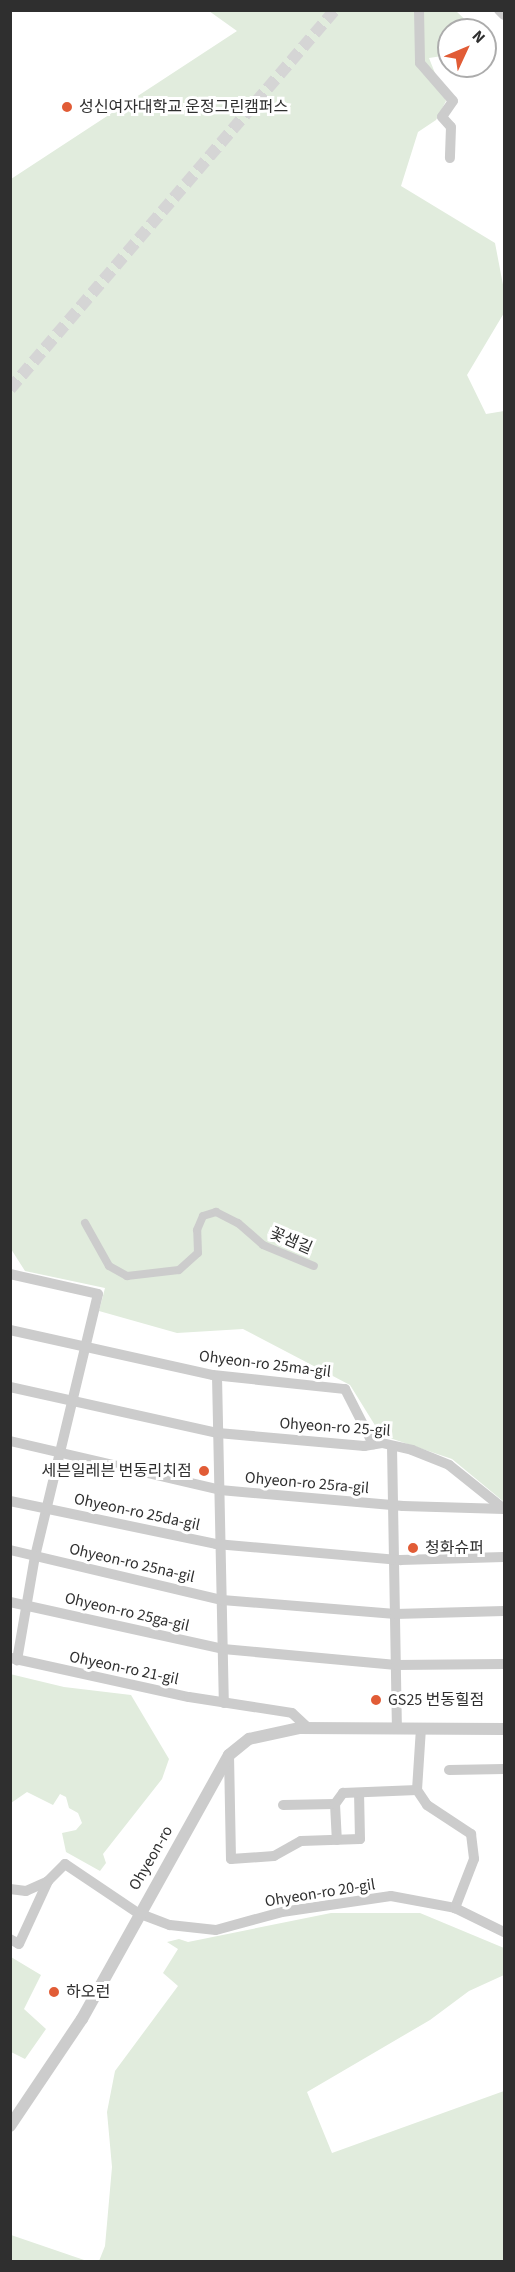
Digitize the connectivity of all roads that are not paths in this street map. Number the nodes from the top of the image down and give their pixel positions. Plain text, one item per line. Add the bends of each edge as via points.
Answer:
1 (419, 10) edge
2 (499, 10) edge
3 (504, 15) edge
4 (450, 158) dead end
5 (85, 1223) dead end
6 (314, 1266) dead end
7 (10, 1274) edge
8 (10, 1330) edge
9 (85, 1346) junction
10 (217, 1376) junction
11 (10, 1387) edge
12 (72, 1401) junction
13 (218, 1433) junction
14 (10, 1441) edge
15 (373, 1444) junction
16 (392, 1446) junction
17 (60, 1452) junction
18 (220, 1490) junction
19 (10, 1501) edge
20 (392, 1505) junction
21 (46, 1509) junction
22 (504, 1509) edge
23 (221, 1543) junction
24 (10, 1550) edge
25 (35, 1556) junction
26 (504, 1557) edge
27 (393, 1560) junction
28 (222, 1600) junction
29 (10, 1602) edge
30 (24, 1605) junction
31 (504, 1611) edge
32 (395, 1614) junction
33 (223, 1649) junction
34 (14, 1659) edge
35 (504, 1664) edge
36 (396, 1665) junction
37 (224, 1704) junction
38 (308, 1728) junction
39 (397, 1728) junction
40 (421, 1728) junction
41 (504, 1729) edge
42 (229, 1755) junction
43 (504, 1769) edge
44 (449, 1770) dead end
45 (417, 1790) junction
46 (358, 1793) junction
47 (335, 1804) junction
48 (282, 1805) dead end
49 (337, 1840) junction
50 (48, 1881) junction
51 (10, 1889) edge
52 (455, 1908) junction
53 (138, 1913) junction
54 (504, 1932) edge
55 (10, 1939) edge
56 (10, 2126) edge

1 - 4 street via 420,63 453,101 442,117 451,127
2 - 3 street
5 - 6 street, 꽃샘길 via 109,1266 127,1276 179,1269 198,1253 197,1230 203,1216 216,1212 238,1223 263,1245
7 - 9 street via 98,1294
8 - 9 street, Ohyeon-ro 25ma-gil
9 - 10 street, Ohyeon-ro 25ma-gil
9 - 12 street
10 - 13 street
10 - 15 street, Ohyeon-ro 25ma-gil via 345,1389
11 - 12 street, Ohyeon-ro 25-gil
12 - 13 street, Ohyeon-ro 25-gil
12 - 17 street
13 - 15 street, Ohyeon-ro 25-gil
13 - 18 street, Ohyeon-ro 25ra-gil
14 - 17 street, Ohyeon-ro 25ra-gil
15 - 16 street, Ohyeon-ro 25-gil
16 - 20 street, Ohyeon-ro 25ra-gil
16 - 22 street, Ohyeon-ro 25-gil via 449,1465
17 - 18 street, Ohyeon-ro 25ra-gil
17 - 21 street, Ohyeon-ro 25da-gil
18 - 20 street, Ohyeon-ro 25ra-gil
18 - 23 street, Ohyeon-ro 25da-gil
19 - 21 street, Ohyeon-ro 25da-gil
20 - 22 street, Ohyeon-ro 25ra-gil
20 - 27 street
21 - 23 street, Ohyeon-ro 25da-gil
21 - 25 street
23 - 27 street, Ohyeon-ro 25da-gil
23 - 28 street, Ohyeon-ro 25na-gil
24 - 25 street, Ohyeon-ro 25na-gil
25 - 28 street, Ohyeon-ro 25na-gil
25 - 30 street
26 - 27 street, Ohyeon-ro 25da-gil
27 - 32 street
28 - 32 street, Ohyeon-ro 25na-gil
28 - 33 street
29 - 30 street, Ohyeon-ro 25ga-gil
30 - 33 street, Ohyeon-ro 25ga-gil
30 - 34 street, Ohyeon-ro 21-gil
31 - 32 street, Ohyeon-ro 25na-gil
32 - 36 street
33 - 36 street, Ohyeon-ro 25ga-gil
33 - 37 street
34 - 37 street, Ohyeon-ro 21-gil
35 - 36 street, Ohyeon-ro 25ga-gil
36 - 39 street
37 - 38 street, Ohyeon-ro 21-gil via 292,1713
38 - 39 street, Ohyeon-ro
38 - 42 street, Ohyeon-ro via 249,1739
39 - 40 street, Ohyeon-ro
40 - 41 street, Ohyeon-ro
40 - 45 street
42 - 49 street via 231,1859 274,1856 301,1841
42 - 53 street, Ohyeon-ro
43 - 44 street
45 - 46 street
45 - 52 street via 427,1805 471,1834 474,1859
46 - 47 street via 343,1793
46 - 49 street via 360,1839
47 - 48 street
47 - 49 street
50 - 51 street via 26,1891
50 - 53 street, Ohyeon-ro 20-gil via 65,1864
50 - 55 street via 19,1944
52 - 53 street, Ohyeon-ro 20-gil via 391,1896 282,1912 216,1930 170,1925
52 - 54 street, Ohyeon-ro 20-gil
53 - 56 street, Ohyeon-ro via 82,2019

